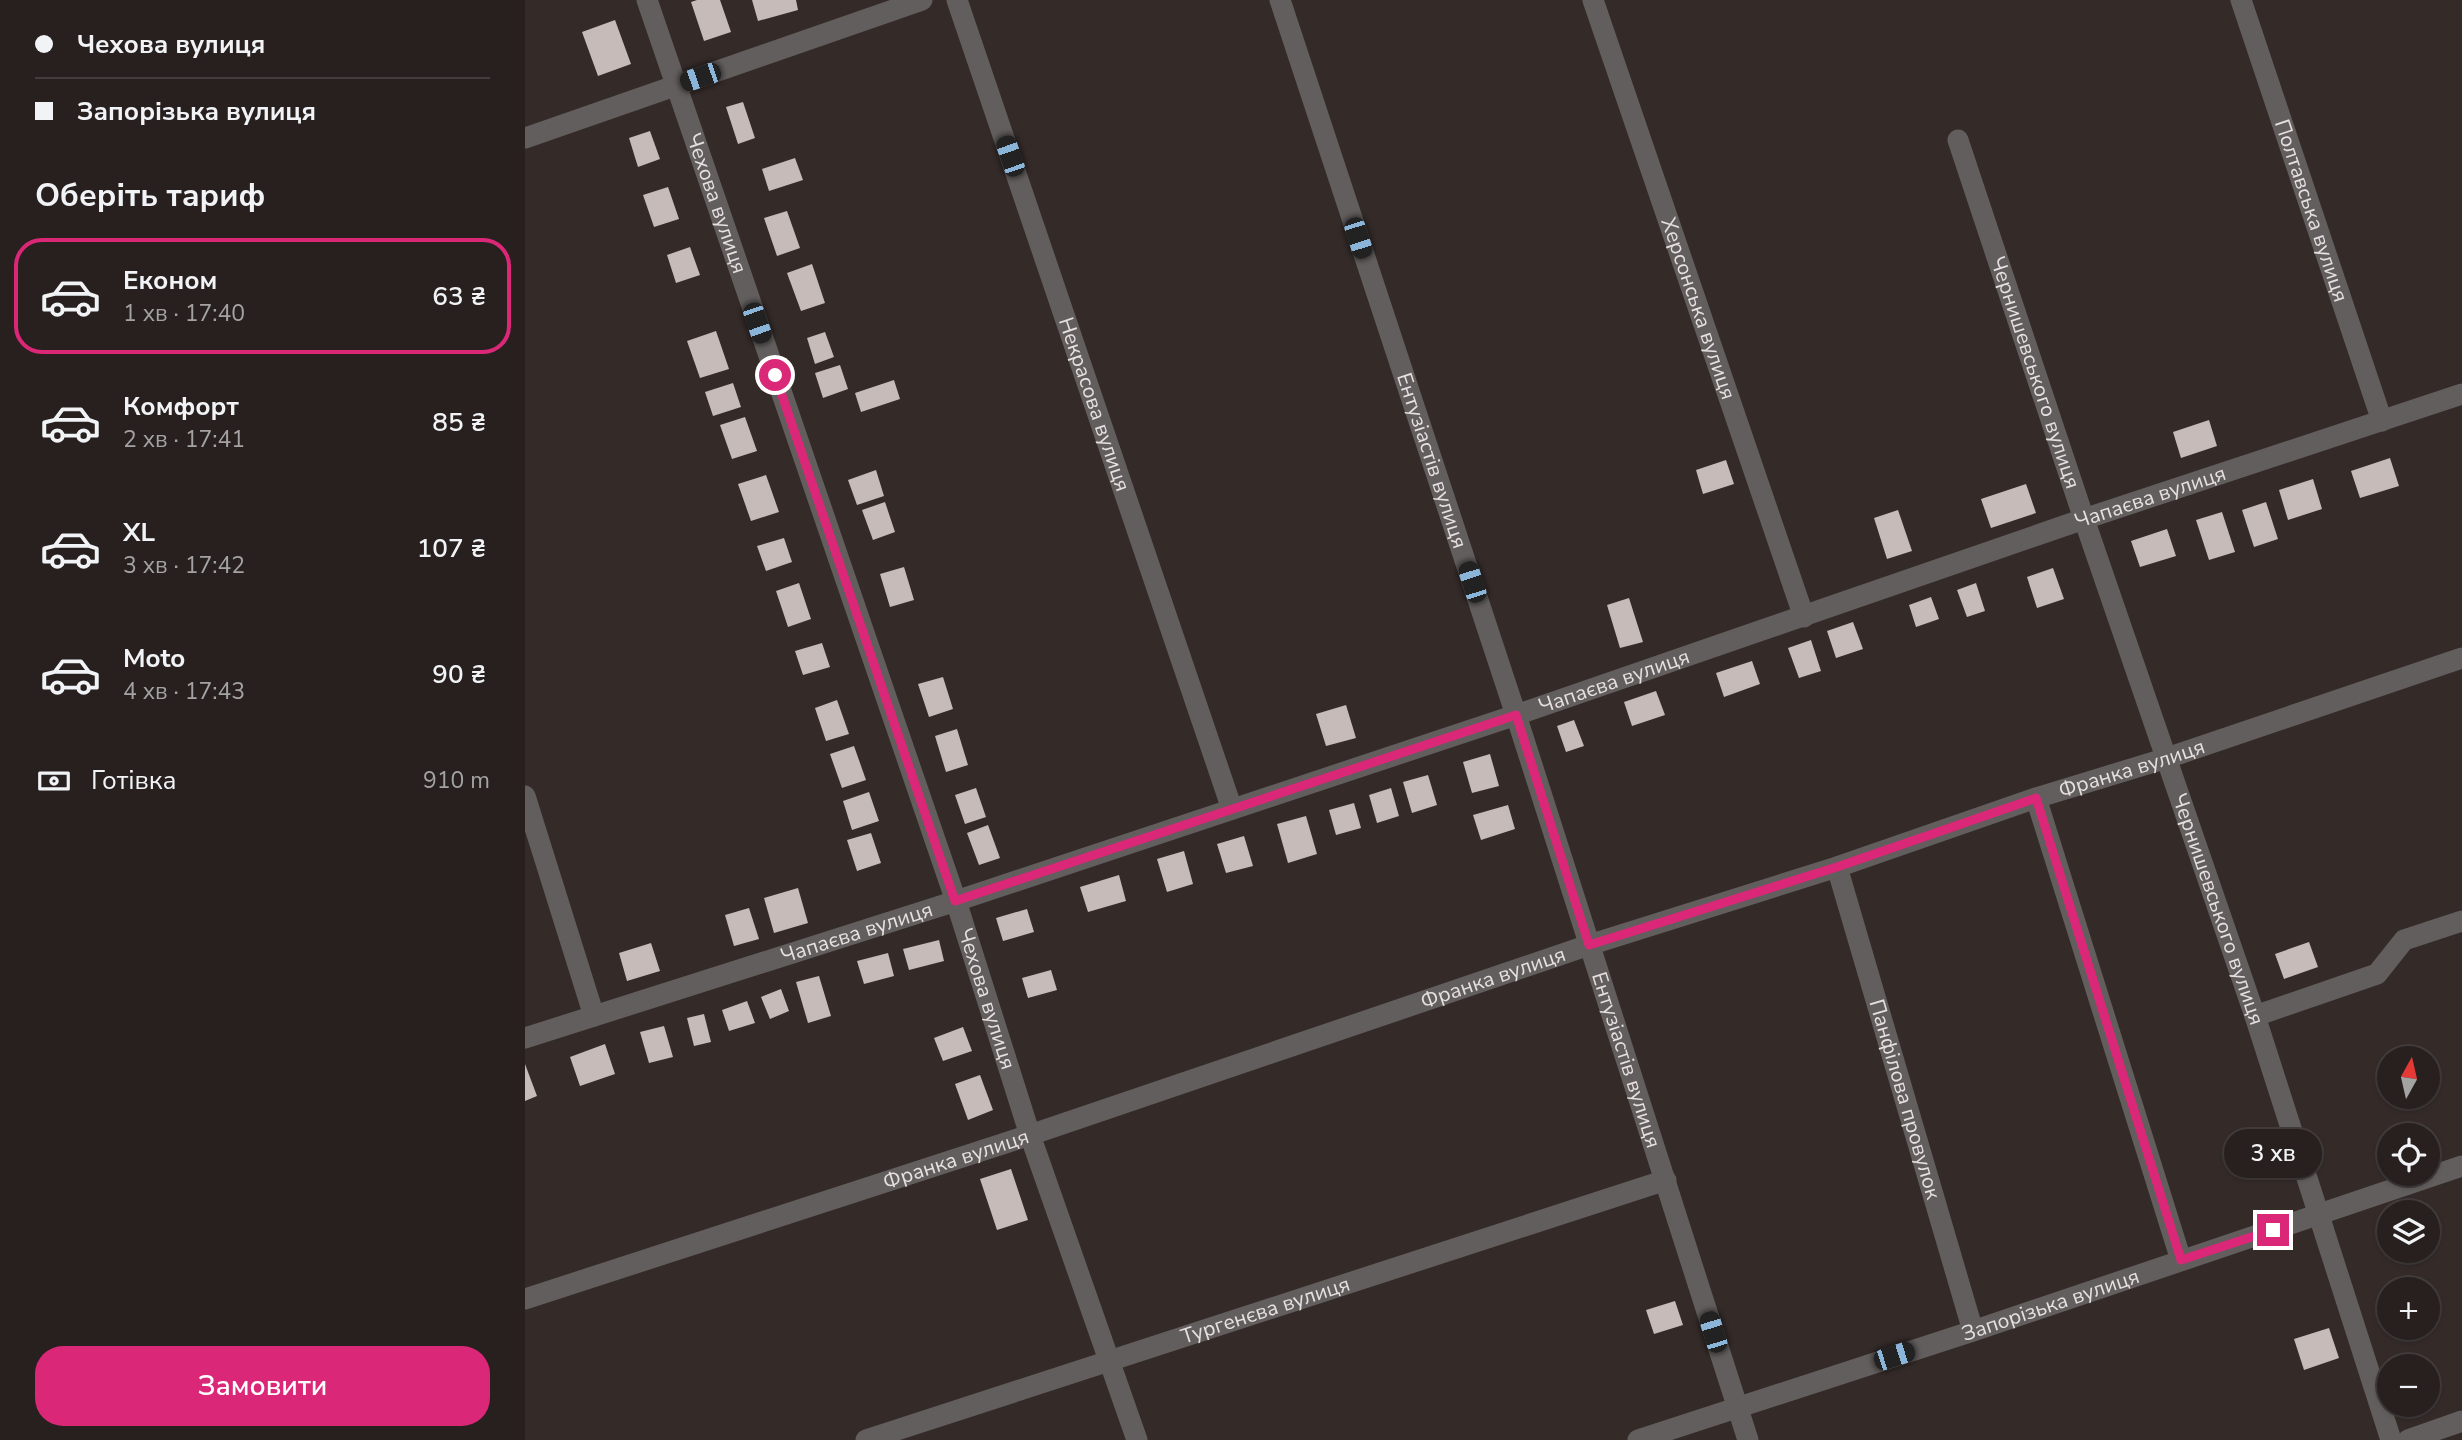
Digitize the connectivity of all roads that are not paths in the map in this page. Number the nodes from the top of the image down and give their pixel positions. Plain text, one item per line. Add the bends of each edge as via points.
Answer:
1 (647, 0) edge
2 (922, 0) edge
3 (957, 0) edge
4 (1280, 0) edge
5 (1593, 0) edge
6 (2241, 0) edge
7 (676, 86) junction
8 (525, 138) edge
9 (1958, 140) dead end
10 (2462, 394) edge
11 (2382, 421) junction
12 (2084, 519) junction
13 (1804, 617) junction
14 (2462, 658) edge
15 (1516, 715) junction
16 (2167, 758) junction
17 (525, 796) edge
18 (2036, 798) junction
19 (1232, 809) junction
20 (1837, 867) junction
21 (955, 901) junction
22 (2462, 921) edge
23 (1589, 945) junction
24 (594, 1016) junction
25 (2255, 1016) junction
26 (525, 1038) edge
27 (1030, 1135) junction
28 (2462, 1166) edge
29 (1666, 1181) junction
30 (2318, 1215) junction
31 (2181, 1260) junction
32 (525, 1299) edge
33 (1973, 1331) junction
34 (1110, 1360) junction
35 (1737, 1408) junction
36 (2462, 1421) edge
37 (866, 1440) edge
38 (1137, 1440) edge
39 (1638, 1440) edge
40 (1748, 1440) edge
41 (2391, 1440) edge
42 (2408, 1440) edge

1 - 7 street, Чехова вулиця
2 - 7 street
3 - 19 street, Некрасова вулиця
4 - 15 street, Ентузіастів вулиця
5 - 13 street, Херсонська вулиця
6 - 11 street, Полтавська вулиця
7 - 8 street
7 - 21 street, Чехова вулиця
9 - 12 street, Чернишевського вулиця
10 - 11 street, Чапаєва вулиця
11 - 12 street, Чапаєва вулиця
12 - 13 street, Чапаєва вулиця
12 - 16 street, Чернишевського вулиця
13 - 15 street, Чапаєва вулиця
14 - 16 street, Франка вулиця
15 - 19 street, Чапаєва вулиця
15 - 23 street, Ентузіастів вулиця
16 - 18 street, Франка вулиця
16 - 25 street, Чернишевського вулиця
17 - 24 street
18 - 20 street, Франка вулиця
18 - 31 street
19 - 21 street, Чапаєва вулиця
20 - 23 street, Франка вулиця
20 - 33 street, Панфілова провулок
21 - 24 street, Чапаєва вулиця
21 - 27 street, Чехова вулиця
22 - 25 street via 2404,940 2377,974
23 - 27 street, Франка вулиця
23 - 29 street, Ентузіастів вулиця
24 - 26 street, Чапаєва вулиця
25 - 30 street, Чернишевського вулиця
27 - 32 street, Франка вулиця
27 - 34 street, Чехова вулиця
28 - 30 street, Запорізька вулиця
29 - 34 street, Тургенєва вулиця
29 - 35 street, Ентузіастів вулиця
30 - 31 street, Запорізька вулиця
30 - 41 street, Чернишевського вулиця
31 - 33 street, Запорізька вулиця
33 - 35 street, Запорізька вулиця
34 - 37 street, Тургенєва вулиця
34 - 38 street, Чехова вулиця
35 - 39 street, Запорізька вулиця
35 - 40 street, Ентузіастів вулиця
36 - 42 street

